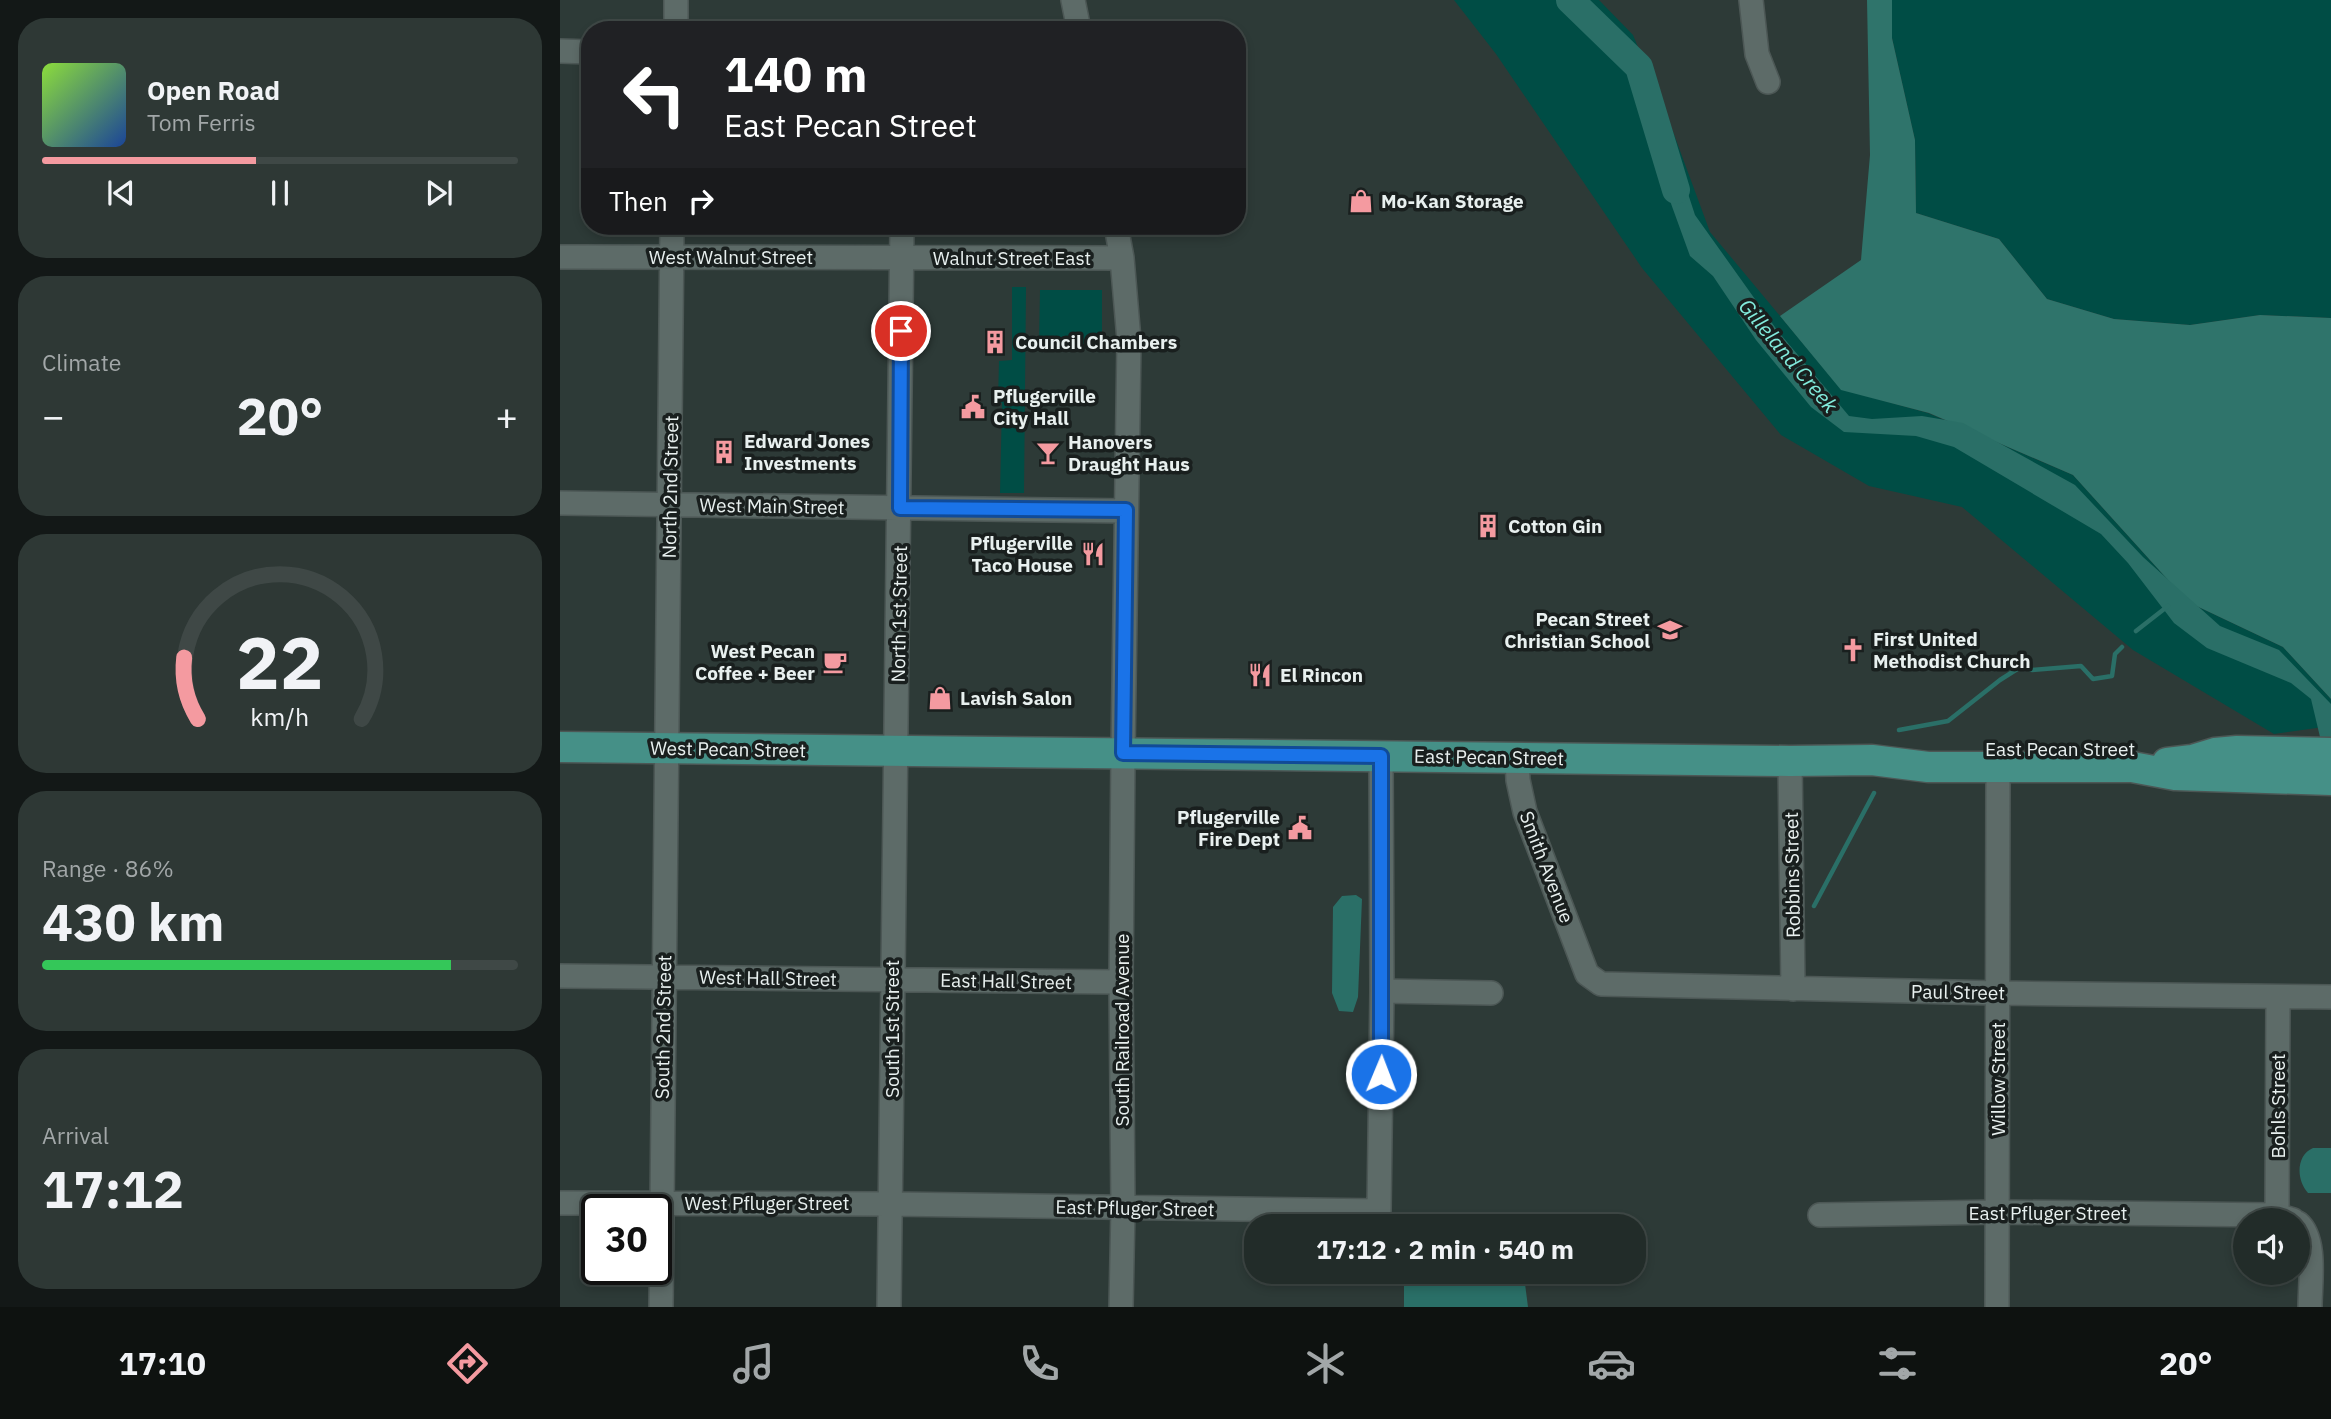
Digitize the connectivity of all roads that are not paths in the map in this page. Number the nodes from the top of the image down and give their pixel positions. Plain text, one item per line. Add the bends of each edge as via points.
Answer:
1 (676, 0) edge
2 (1073, 0) edge
3 (1751, 0) edge
4 (676, 21) edge
5 (1077, 21) edge
6 (560, 51) edge
7 (581, 52) edge
8 (1768, 82) dead end
9 (672, 235) edge
10 (902, 235) edge
11 (1118, 235) edge
12 (671, 256) junction
13 (560, 257) edge
14 (902, 258) junction
15 (1122, 258) junction
16 (560, 503) edge
17 (670, 505) junction
18 (900, 508) junction
19 (1126, 510) junction
20 (560, 747) edge
21 (665, 748) junction
22 (897, 751) junction
23 (1123, 753) junction
24 (2331, 753) edge
25 (1381, 756) junction
26 (1517, 758) junction
27 (1872, 760) junction
28 (2192, 760) junction
29 (1790, 761) junction
30 (1998, 767) junction
31 (2132, 767) junction
32 (2312, 770) edge
33 (1587, 974) joint
34 (560, 976) edge
35 (663, 977) junction
36 (892, 979) junction
37 (1121, 982) junction
38 (1793, 989) junction
39 (1382, 991) junction
40 (1491, 993) dead end
41 (1998, 993) junction
42 (2278, 997) junction
43 (2331, 997) edge
44 (662, 1194) edge
45 (560, 1203) edge
46 (581, 1203) edge
47 (672, 1203) edge
48 (891, 1204) junction
49 (1123, 1208) junction
50 (2288, 1208) edge
51 (1998, 1212) junction
52 (1820, 1215) dead end
53 (2233, 1218) edge
54 (661, 1285) edge
55 (2310, 1285) edge
56 (661, 1307) edge
57 (889, 1307) edge
58 (1121, 1307) edge
59 (1997, 1307) edge
60 (2310, 1307) edge

1 - 4 street
2 - 5 street
3 - 8 street via 1757,54
6 - 7 street
9 - 12 street, North 2nd Street
10 - 14 street, North 1st Street
11 - 15 street, South Railroad Avenue
12 - 13 street, West Walnut Street
12 - 14 street, West Walnut Street
12 - 17 street, North 2nd Street
14 - 15 street, Walnut Street East
14 - 18 street, North 1st Street
15 - 19 street, South Railroad Avenue via 1129,340
16 - 17 street, West Main Street
17 - 18 street, West Main Street
17 - 21 street, North 2nd Street
18 - 19 street, West Main Street
18 - 22 street, North 1st Street
19 - 23 street, South Railroad Avenue
20 - 21 main road, West Pecan Street
21 - 22 main road, West Pecan Street
21 - 35 street, South 2nd Street
22 - 23 main road, East Pecan Street
22 - 36 street, South 1st Street
23 - 25 main road, East Pecan Street
23 - 37 street, South Railroad Avenue
24 - 32 main road
25 - 26 main road, East Pecan Street
25 - 39 street
26 - 29 main road, East Pecan Street
26 - 33 street, Smith Avenue via 1525,812
27 - 28 main road, East Pecan Street via 1901,752 2016,746 2134,747
27 - 29 main road, East Pecan Street
27 - 30 main road, East Pecan Street via 1928,767
28 - 31 main road
28 - 32 main road via 2215,752
29 - 38 street, Robbins Street
30 - 31 main road, East Pecan Street
30 - 41 street, Willow Street
31 - 32 main road, East Pecan Street via 2175,775
33 - 38 street, Paul Street via 1601,984
34 - 35 street, West Hall Street
35 - 36 street, West Hall Street
35 - 44 street, South 2nd Street
36 - 37 street, East Hall Street
36 - 48 street, South 1st Street
37 - 49 street, South Railroad Avenue
38 - 41 street, Paul Street
39 - 40 street
39 - 49 street, East Pfluger Street via 1379,1212
41 - 42 street, Paul Street
41 - 51 street, Willow Street
42 - 43 street, Paul Street
42 - 50 street, Bohls Street
45 - 46 street, West Pfluger Street
47 - 48 street, West Pfluger Street
48 - 49 street, East Pfluger Street
48 - 57 street, South 1st Street
49 - 58 street, South Railroad Avenue
51 - 52 street, East Pfluger Street
51 - 53 street, East Pfluger Street
51 - 59 street, Willow Street
54 - 56 street, South 2nd Street
55 - 60 street

